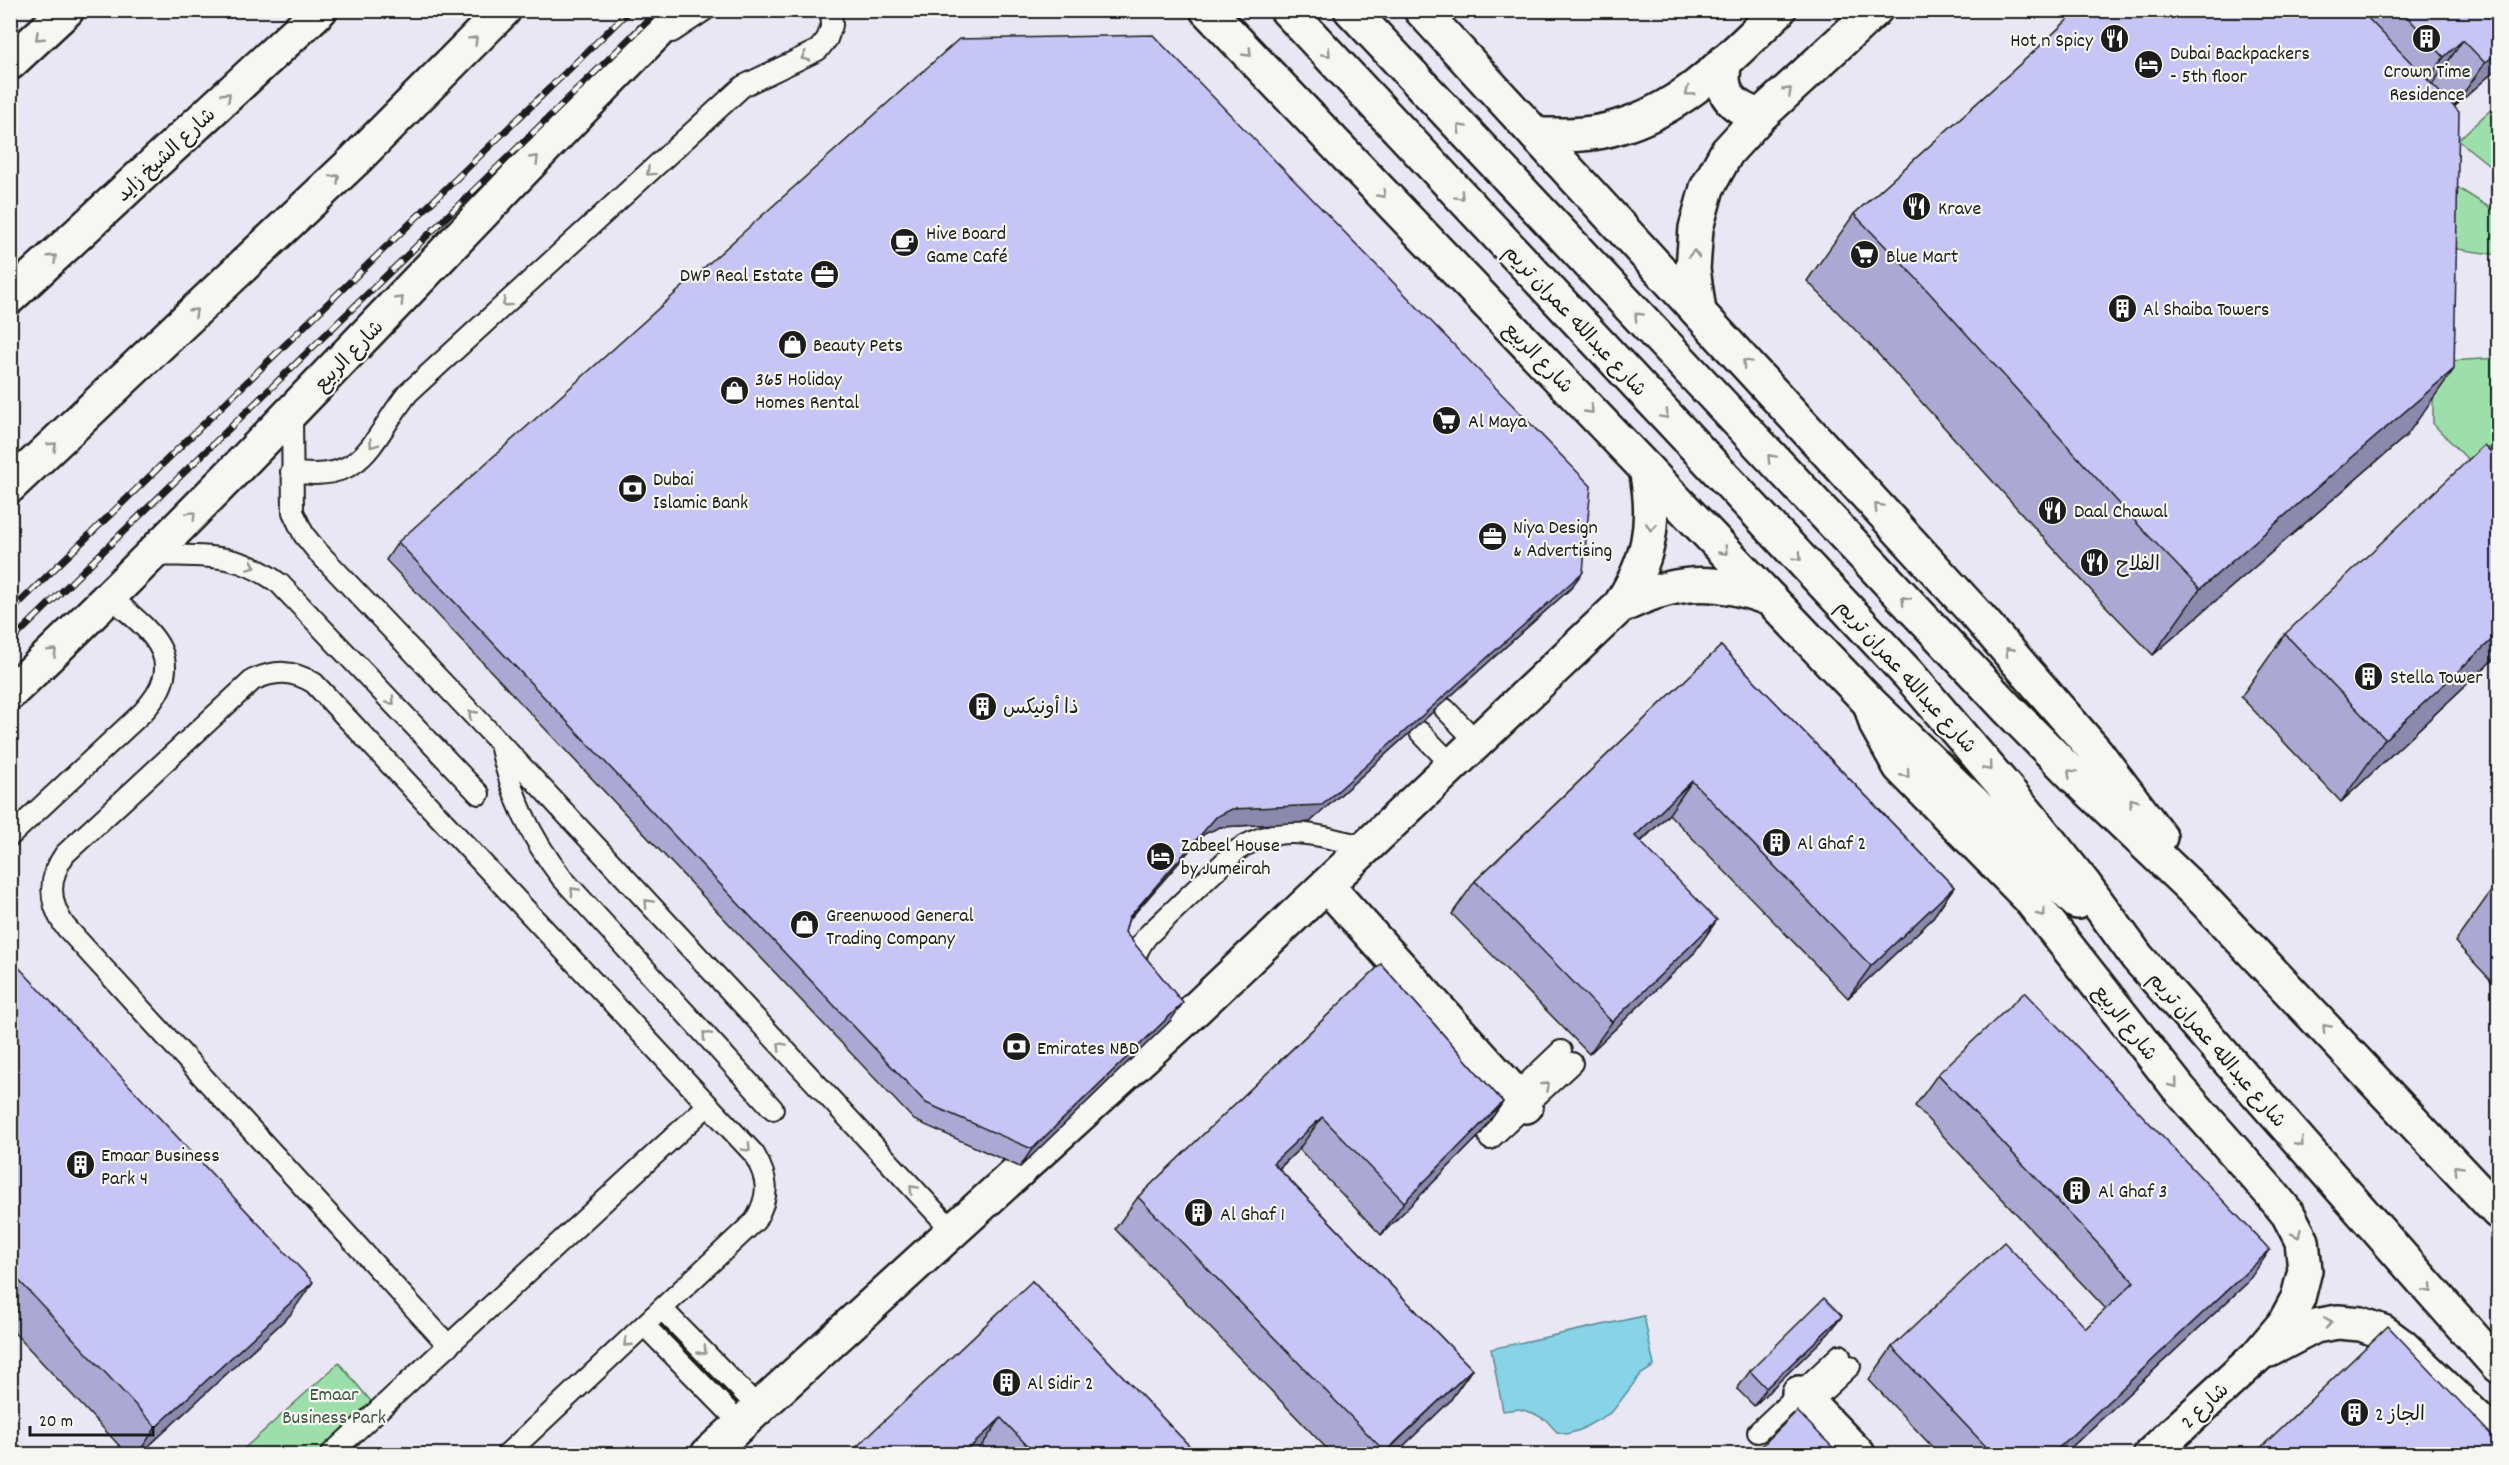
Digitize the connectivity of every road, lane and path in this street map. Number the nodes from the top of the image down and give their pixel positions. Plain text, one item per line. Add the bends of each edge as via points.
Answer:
1 (67, 10) edge
2 (320, 10) edge
3 (504, 10) edge
4 (679, 10) edge
5 (705, 10) edge
6 (831, 10) edge
7 (1207, 10) edge
8 (1287, 10) edge
9 (1351, 10) edge
10 (1420, 10) edge
11 (1779, 10) edge
12 (1875, 10) edge
13 (1725, 61) junction
14 (10, 63) edge
15 (625, 64) junction
16 (1760, 116) junction
17 (1536, 135) junction
18 (10, 297) edge
19 (1699, 312) junction
20 (292, 414) junction
21 (1646, 469) junction
22 (291, 472) junction
23 (10, 486) edge
24 (153, 555) junction
25 (110, 597) junction
26 (1770, 599) junction
27 (1618, 608) junction
28 (10, 693) edge
29 (1870, 703) junction
30 (1445, 709) edge
31 (1420, 732) edge
32 (1477, 742) junction
33 (500, 743) junction
34 (1452, 765) junction
35 (478, 794) dead end
36 (10, 836) edge
37 (1367, 847) junction
38 (1327, 886) junction
39 (2205, 900) junction
40 (2137, 957) junction
41 (1147, 985) edge
42 (1567, 1057) dead end
43 (1520, 1100) junction
44 (707, 1106) junction
45 (774, 1109) dead end
46 (1485, 1133) edge
47 (2499, 1212) edge
48 (953, 1232) junction
49 (662, 1309) junction
50 (645, 1326) junction
51 (449, 1346) junction
52 (2257, 1356) junction
53 (1845, 1361) dead end
54 (2499, 1366) edge
55 (1805, 1398) junction
56 (750, 1416) junction
57 (1763, 1437) dead end
58 (2499, 1438) edge
59 (331, 1455) edge
60 (507, 1455) edge
61 (708, 1455) edge
62 (1858, 1455) edge
63 (2151, 1455) edge

1 -> 14 main road
18 -> 2 main road, شارع الشيخ زايد
23 -> 3 main road via 354,161
4 - 15 main road, شارع الربيع
5 - 15 lane
6 -> 22 lane via 830,32 818,50 743,86 408,393 367,453 332,474
7 -> 21 main road, شارع الربيع
8 -> 40 main road, شارع عبدالله عمران تريم via 1909,675 2083,883
39 -> 9 main road via 2072,774 1945,642
10 - 17 main road
11 - 13 main road
16 -> 12 main road
13 - 16 main road via 1722,75 1733,103
13 -> 17 main road via 1689,93 1654,114 1606,130
20 -> 15 main road, شارع الربيع
19 -> 16 main road via 1693,269 1695,238 1707,188 1727,152
17 - 19 main road
39 -> 19 main road via 2117,780 2037,682
20 - 22 lane
24 -> 20 main road, شارع الربيع
21 -> 26 main road, شارع الربيع
21 -> 27 main road via 1652,509 1649,542 1639,573
33 -> 22 lane via 304,535 292,512
24 - 25 main road, شارع الربيع
24 -> 35 lane via 222,557 263,571 280,584
28 -> 25 main road, شارع الربيع
25 - 36 lane via 159,642 165,661 164,680 156,698 143,712
26 - 27 main road via 1736,588 1693,584 1650,593
26 - 29 main road, شارع الربيع
27 - 32 main road
29 - 40 main road, شارع الربيع
29 -> 52 main road, شارع الربيع via 1877,726 1900,767 2029,898 2180,1090 2288,1214 2302,1241 2303,1280 2284,1324
30 - 32 lane
31 - 34 lane
32 - 34 main road
45 -> 33 lane via 543,854 515,801
48 -> 33 lane
34 - 37 main road
37 - 38 main road
37 - 41 lane via 1299,832 1273,833 1250,841 1137,950 1136,966
38 - 43 main road
38 - 48 main road via 1175,1015
47 -> 39 main road
40 -> 54 main road, شارع عبدالله عمران تريم
42 - 43 lane
43 - 46 lane
44 -> 49 lane via 754,1154 767,1188 764,1206 755,1221
44 - 51 lane
44 - 51 lane via 322,692 300,675 276,672 253,680 65,854 56,867 51,897 64,925
48 - 56 main road
49 - 50 lane
49 -> 56 lane
50 - 56 lane
50 -> 60 lane
51 - 59 lane
52 -> 58 main road via 2315,1326 2361,1324 2383,1332 2402,1346
52 - 63 main road, شارع 2
53 - 55 lane
55 - 57 lane
55 - 62 main road
56 - 61 main road

